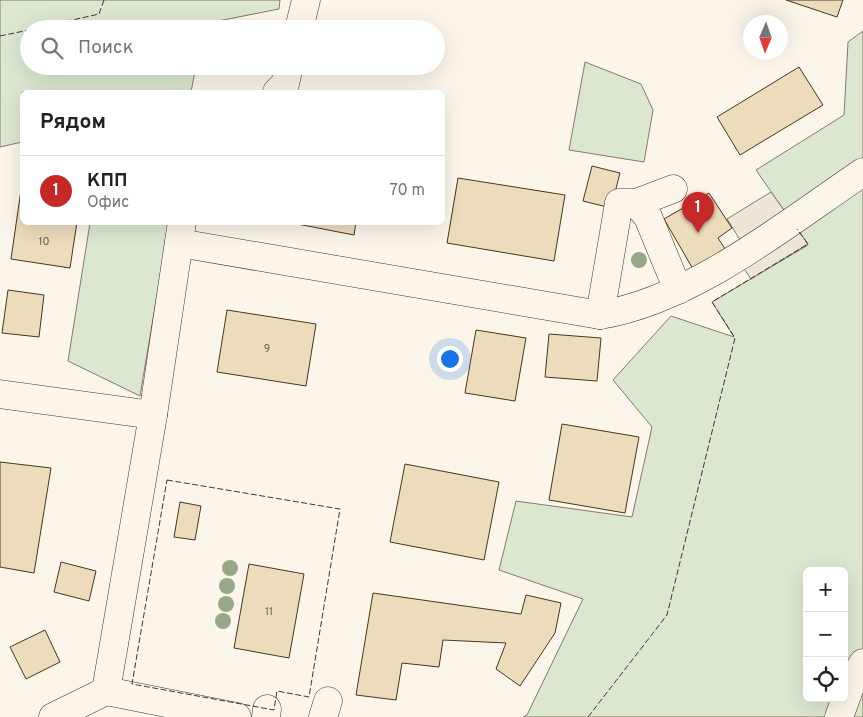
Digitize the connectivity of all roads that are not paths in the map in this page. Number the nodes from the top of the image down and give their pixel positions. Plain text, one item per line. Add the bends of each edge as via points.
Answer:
1 (306, 0) edge
2 (301, 20) edge
3 (288, 75) edge
4 (279, 90) edge
5 (863, 172) edge
6 (673, 190) dead end
7 (636, 203) junction
8 (180, 233) edge
9 (689, 285) junction
10 (600, 316) junction
11 (0, 394) edge
12 (153, 415) junction
13 (863, 663) edge
14 (106, 691) junction
15 (53, 717) edge
16 (237, 717) edge
17 (839, 717) edge

1 - 2 street
3 - 4 street
5 - 9 street
6 - 7 street
7 - 9 street
7 - 10 street via 619,203
8 - 10 street
8 - 12 street
9 - 10 street via 617,313
11 - 12 street
12 - 14 street
13 - 17 street
14 - 15 street
14 - 16 street

